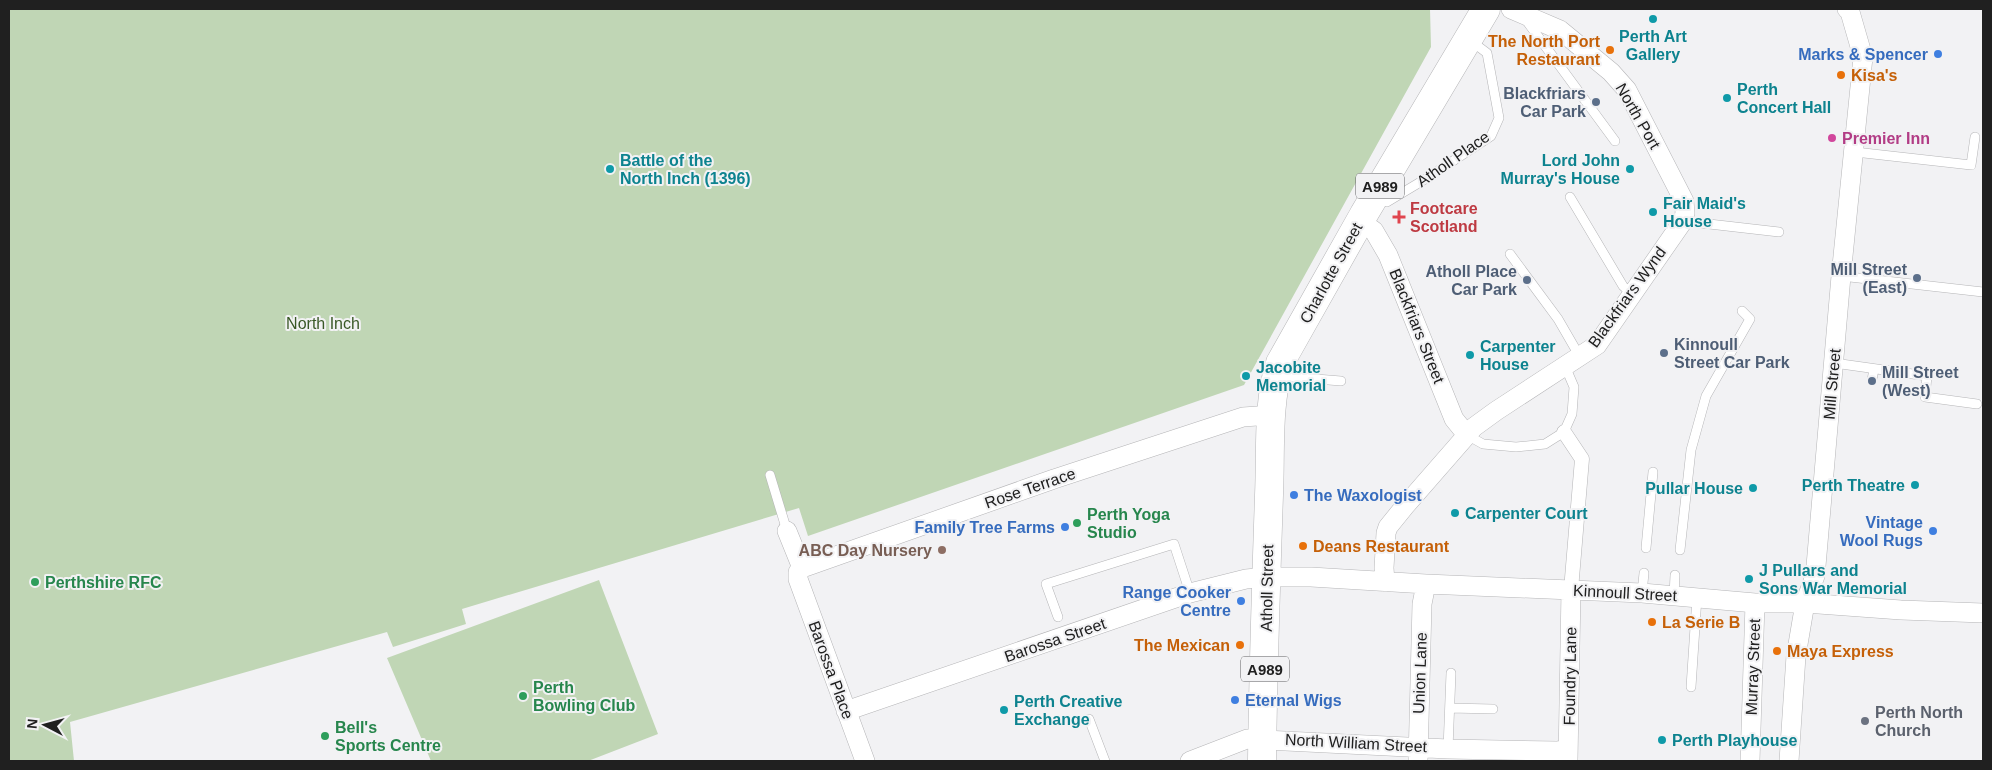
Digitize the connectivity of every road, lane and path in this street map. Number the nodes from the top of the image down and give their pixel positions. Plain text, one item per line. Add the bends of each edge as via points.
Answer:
1 (1486, 9) edge
2 (1847, 9) edge
3 (1516, 11) edge
4 (1468, 40) junction
5 (1975, 137) dead end
6 (1616, 141) dead end
7 (1855, 152) junction
8 (1386, 197) junction
9 (1570, 197) dead end
10 (1360, 221) junction
11 (1683, 222) junction
12 (1779, 232) dead end
13 (1510, 254) dead end
14 (1841, 276) junction
15 (1983, 292) edge
16 (1632, 294) junction
17 (1742, 311) dead end
18 (1572, 362) junction
19 (1834, 363) junction
20 (1874, 369) junction
21 (1276, 376) junction
22 (1872, 380) dead end
23 (1341, 381) dead end
24 (1977, 404) dead end
25 (1272, 415) junction
26 (1564, 432) junction
27 (1467, 435) junction
28 (1653, 472) dead end
29 (770, 475) dead end
30 (786, 531) joint
31 (1646, 548) dead end
32 (1680, 550) dead end
33 (800, 573) junction
34 (1644, 573) dead end
35 (1676, 574) dead end
36 (1267, 577) junction
37 (1385, 582) junction
38 (1426, 584) junction
39 (1572, 590) junction
40 (1190, 593) junction
41 (1642, 593) junction
42 (1674, 596) junction
43 (1696, 597) junction
44 (1755, 603) junction
45 (1806, 603) junction
46 (1983, 613) edge
47 (1058, 618) dead end
48 (1452, 673) dead end
49 (1691, 687) dead end
50 (1450, 708) junction
51 (1493, 709) dead end
52 (846, 711) junction
53 (1089, 719) dead end
54 (1448, 749) junction
55 (1262, 750) edge
56 (1418, 754) edge
57 (1568, 755) edge
58 (865, 761) edge
59 (1105, 761) edge
60 (1190, 761) edge
61 (1750, 761) edge
62 (1789, 761) edge

1 - 4 main road, Charlotte Street / A989
2 - 7 street, Mill Street via 1863,57
3 - 6 lane
3 - 11 street, North Port via 1560,30 1611,72 1627,90 1684,201
4 - 8 main road, Charlotte Street / A989
4 - 8 lane, Atholl Place via 1487,53 1499,118 1491,136
5 - 7 lane via 1971,166
7 - 14 street, Mill Street
8 - 10 main road, Charlotte Street / A989
9 - 16 lane via 1623,286
10 - 21 main road, Charlotte Street / A989 via 1280,363
10 - 27 street, Blackfriars Street via 1374,231 1388,254 1454,419
11 - 12 lane
11 - 16 street, Blackfriars Wynd
13 - 18 lane via 1558,319
14 - 15 lane
14 - 19 street, Mill Street
16 - 18 street, Blackfriars Wynd via 1597,345
17 - 32 lane via 1750,319 1706,396 1694,441
18 - 26 lane via 1572,414
18 - 27 street, Blackfriars Wynd via 1496,410
19 - 20 lane
19 - 45 street, Mill Street via 1815,576
20 - 22 lane
20 - 24 lane via 1927,376 1925,397
21 - 23 lane
21 - 25 main road, Charlotte Street / A989
25 - 33 street, Rose Terrace via 1243,417 1054,479
25 - 36 main road, Atholl Street / A989
26 - 27 lane via 1545,444 1516,447 1483,444
26 - 39 street via 1582,459
27 - 37 street, Blackfriars Wynd via 1388,527
28 - 31 lane
29 - 30 lane
30 - 33 street, Barossa Place
33 - 52 street, Barossa Place
34 - 41 lane
35 - 42 lane
36 - 37 street, Kinnoull Street
36 - 40 street, Barossa Street
36 - 55 main road, Atholl Street / A989
37 - 38 street, Kinnoull Street
38 - 39 street, Kinnoull Street
38 - 56 street, Union Lane via 1422,604
39 - 41 street, Kinnoull Street
39 - 57 street, Foundry Lane
40 - 47 lane via 1174,544 1046,584
40 - 52 street, Barossa Street
41 - 42 street, Kinnoull Street
42 - 43 street, Kinnoull Street
43 - 44 street, Kinnoull Street
43 - 49 lane
44 - 45 street, Kinnoull Street
44 - 61 street, Murray Street
45 - 46 street, Kinnoull Street
45 - 62 street, Mill Street via 1796,656
48 - 50 lane
50 - 51 lane
50 - 54 lane
52 - 58 street, Barossa Place
53 - 59 lane
54 - 56 street, North William Street
54 - 57 street, North William Street via 1557,751
55 - 56 street, North William Street
55 - 60 street, North William Street via 1247,739

